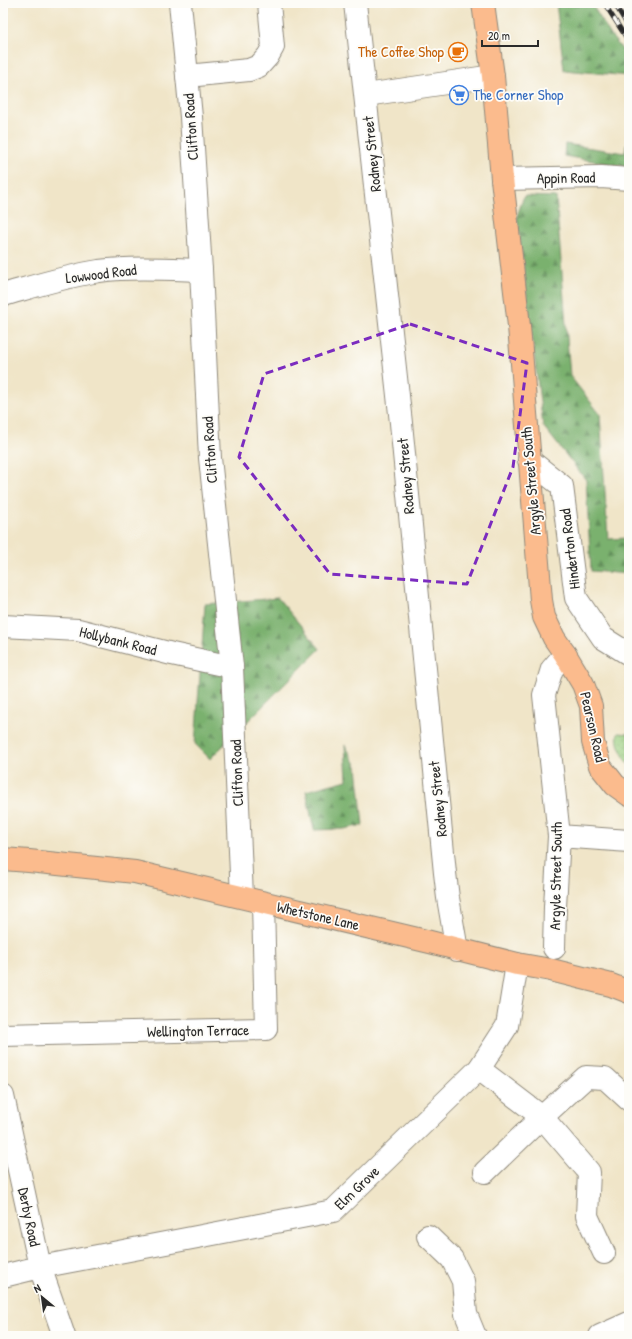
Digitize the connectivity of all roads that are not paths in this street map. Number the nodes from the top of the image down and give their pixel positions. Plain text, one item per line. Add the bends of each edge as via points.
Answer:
1 (180, 3) edge
2 (269, 3) edge
3 (355, 3) edge
4 (483, 3) edge
5 (187, 76) junction
6 (493, 76) junction
7 (366, 95) junction
8 (502, 179) junction
9 (629, 179) edge
10 (200, 270) junction
11 (3, 295) edge
12 (529, 460) junction
13 (3, 626) edge
14 (629, 653) edge
15 (565, 654) junction
16 (232, 667) junction
17 (629, 795) edge
18 (559, 836) junction
19 (629, 841) edge
20 (3, 859) edge
21 (242, 897) junction
22 (263, 903) junction
23 (554, 948) dead end
24 (457, 950) junction
25 (517, 964) junction
26 (629, 992) edge
27 (3, 1035) edge
28 (479, 1069) junction
29 (3, 1096) edge
30 (629, 1100) edge
31 (542, 1117) junction
32 (486, 1172) dead end
33 (428, 1236) dead end
34 (604, 1253) dead end
35 (40, 1267) junction
36 (3, 1276) edge
37 (629, 1323) edge
38 (64, 1336) edge
39 (475, 1336) edge
40 (600, 1336) edge

1 - 5 street, Clifton Road
2 - 5 street via 273,47 259,66 249,70
3 - 7 street, Rodney Street
4 - 6 main road, Argyle Street South
5 - 10 street, Clifton Road
6 - 7 street
6 - 8 main road, Argyle Street South
7 - 24 street, Rodney Street via 401,416 445,873
8 - 9 street, Appin Road
8 - 12 main road, Argyle Street South via 519,326
10 - 11 street, Lowwood Road via 100,271 69,276
10 - 16 street, Clifton Road via 210,458
12 - 14 street, Hinderton Road via 562,486 576,598 603,638
12 - 15 main road, Argyle Street South via 544,617
13 - 16 street, Hollybank Road via 78,630
15 - 17 main road, Pearson Road via 583,684 591,706 593,742 600,766 615,785
15 - 18 street, Argyle Street South via 552,669 544,695
16 - 21 street, Clifton Road
18 - 19 street
18 - 23 street, Argyle Street South
20 - 21 main road, Whetstone Lane via 135,872
21 - 22 main road, Whetstone Lane
22 - 24 main road, Whetstone Lane
22 - 27 street, Wellington Terrace via 266,1029
24 - 25 main road, Whetstone Lane
25 - 26 main road, Whetstone Lane via 611,985
25 - 28 street, Elm Grove via 507,1026
28 - 31 street
28 - 35 street, Elm Grove via 333,1211
29 - 35 street, Derby Road
30 - 31 street via 605,1078 586,1077
31 - 32 street
31 - 34 street via 589,1172 587,1216
33 - 39 street via 452,1259 462,1281 466,1314
35 - 36 street, Elm Grove
35 - 38 street, Derby Road
37 - 40 street

